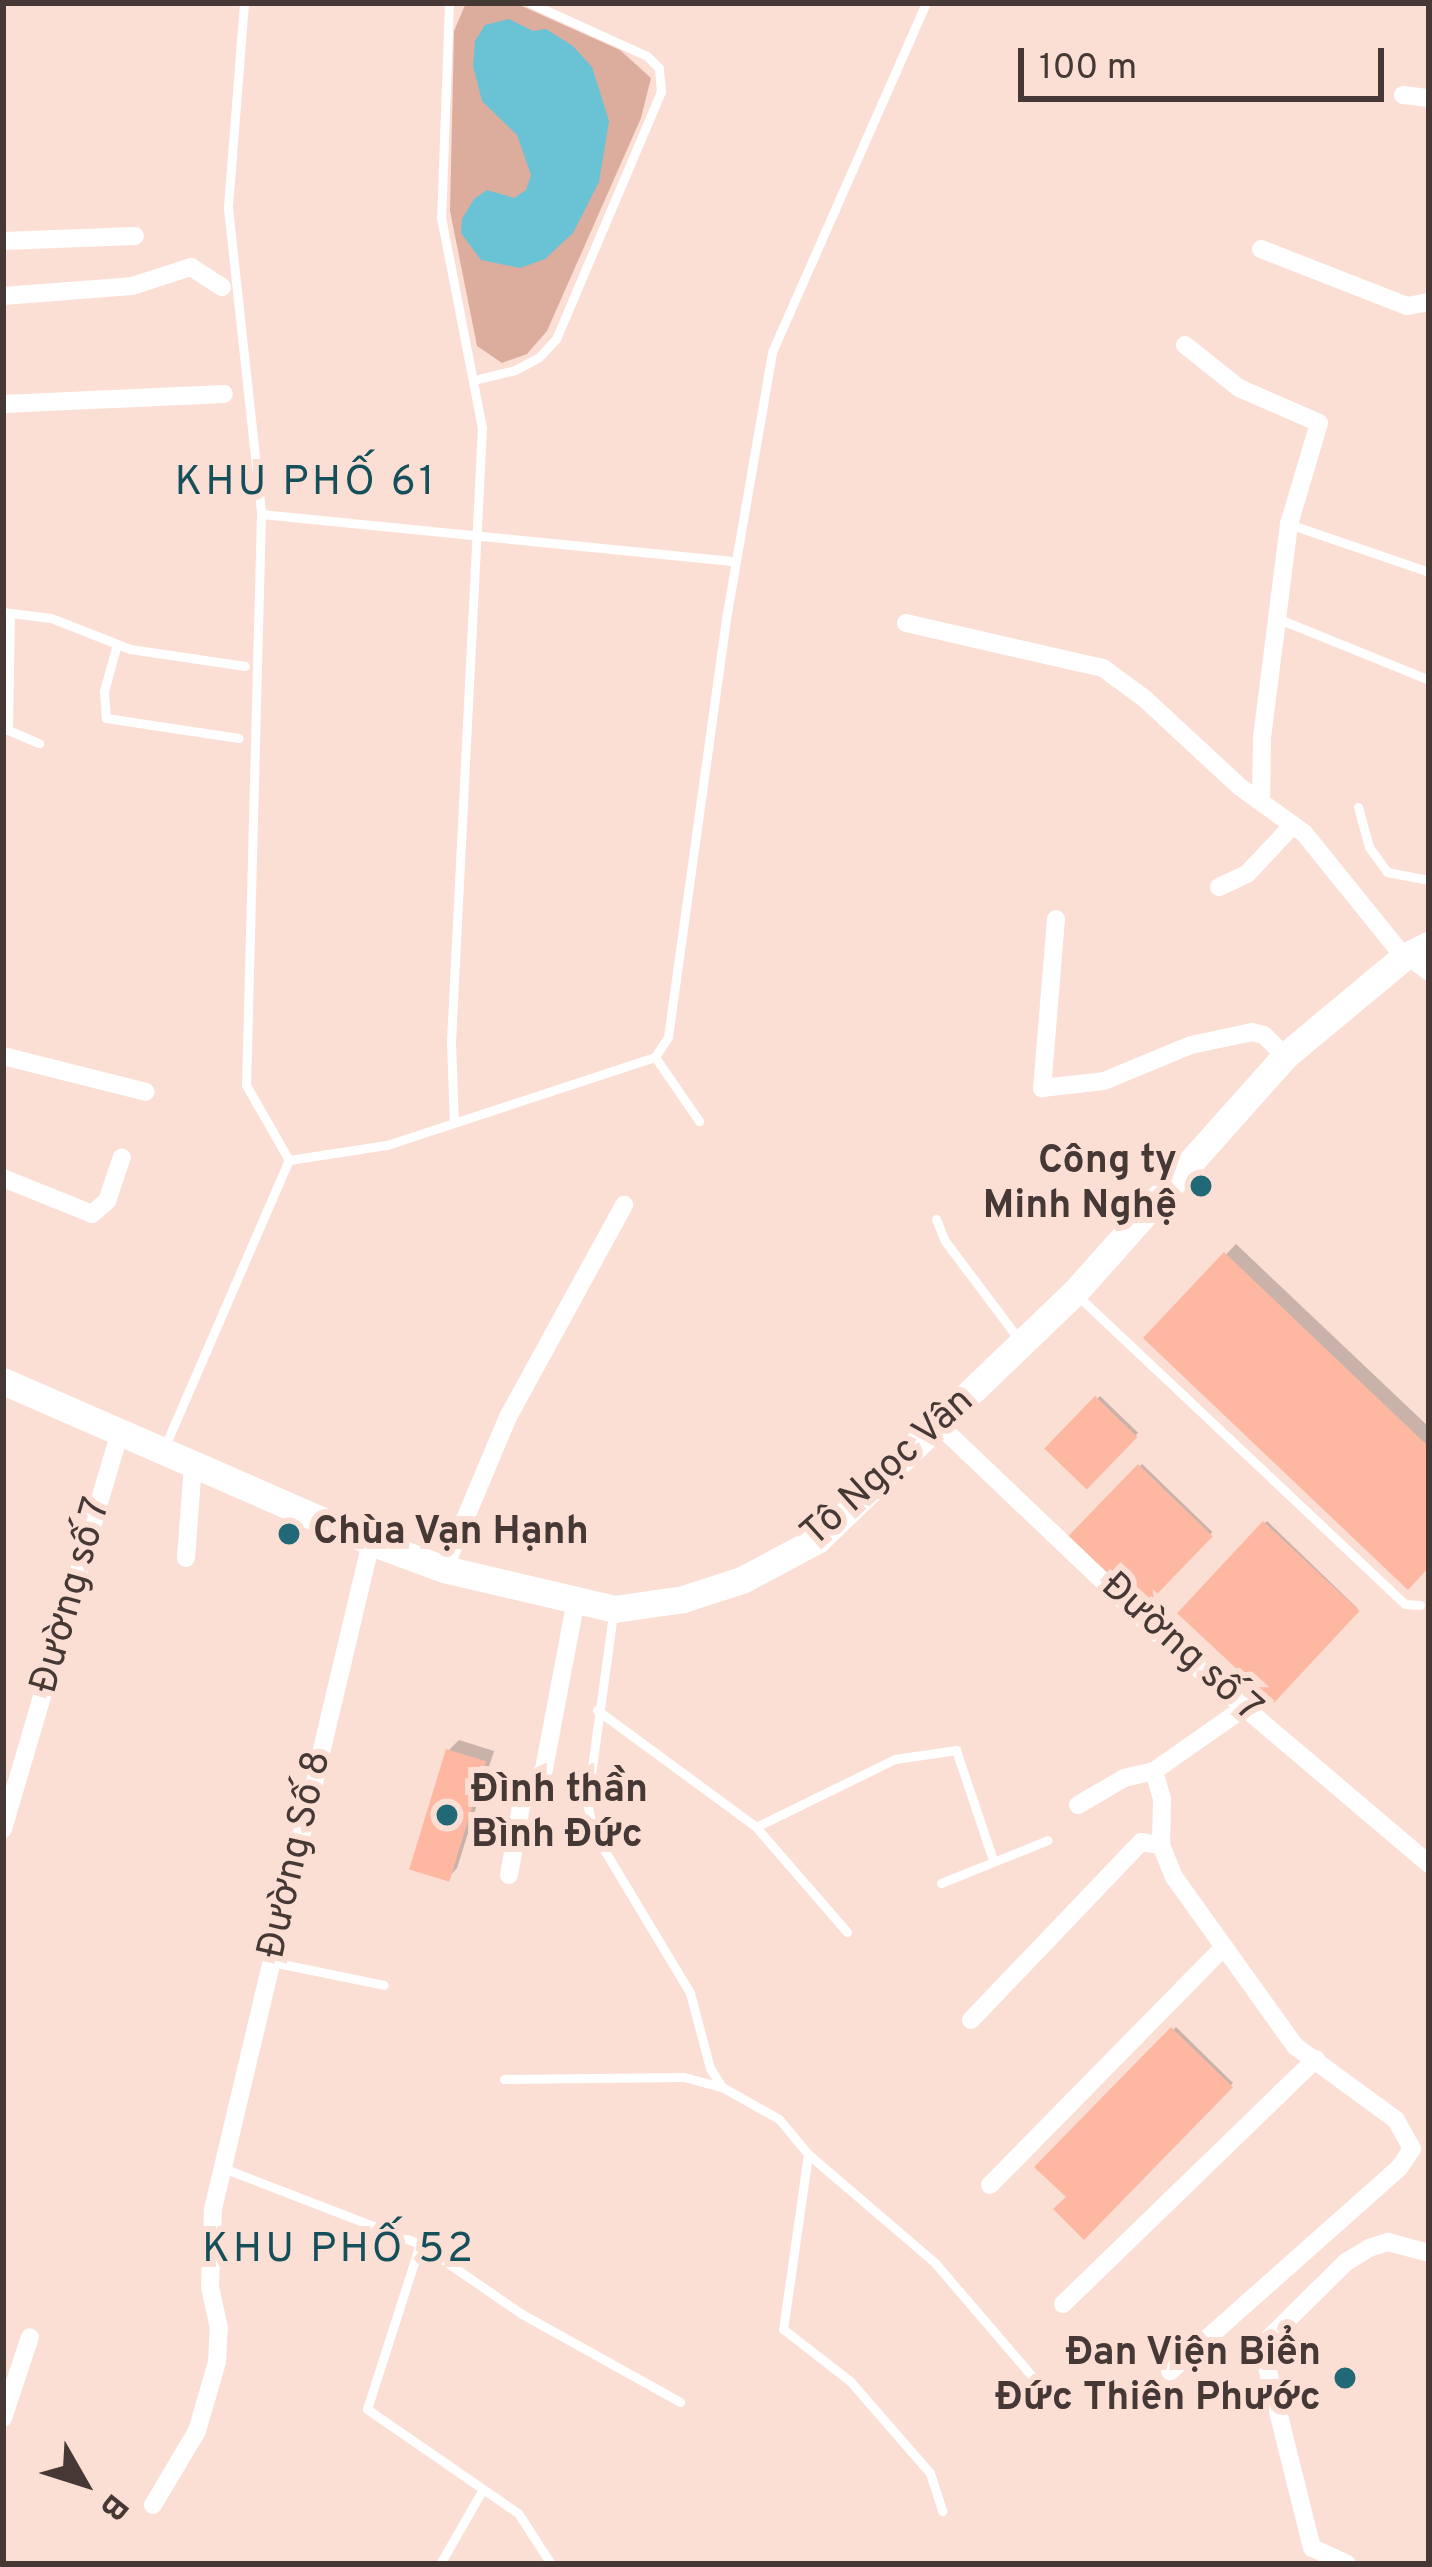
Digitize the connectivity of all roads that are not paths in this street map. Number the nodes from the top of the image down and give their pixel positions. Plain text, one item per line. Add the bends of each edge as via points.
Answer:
1 (244, 3) edge
2 (449, 3) edge
3 (530, 3) edge
4 (926, 3) edge
5 (1403, 95) dead end
6 (1429, 98) edge
7 (135, 236) dead end
8 (3, 241) edge
9 (1261, 249) dead end
10 (222, 287) dead end
11 (3, 296) edge
12 (1429, 302) edge
13 (1185, 345) dead end
14 (474, 380) junction
15 (224, 394) dead end
16 (3, 404) edge
17 (261, 514) junction
18 (1289, 524) junction
19 (477, 534) junction
20 (736, 561) junction
21 (1429, 572) edge
22 (6, 612) edge
23 (1279, 619) junction
24 (906, 623) dead end
25 (117, 644) junction
26 (245, 666) dead end
27 (1429, 680) edge
28 (238, 738) dead end
29 (39, 742) dead end
30 (1261, 802) junction
31 (1358, 807) dead end
32 (1293, 825) junction
33 (1429, 880) edge
34 (1220, 887) dead end
35 (1056, 919) dead end
36 (1417, 958) edge
37 (3, 1056) edge
38 (1285, 1056) junction
39 (655, 1057) junction
40 (146, 1092) dead end
41 (454, 1121) junction
42 (699, 1121) dead end
43 (122, 1157) dead end
44 (289, 1160) junction
45 (3, 1178) edge
46 (624, 1205) dead end
47 (936, 1219) dead end
48 (1075, 1293) junction
49 (1023, 1346) junction
50 (4, 1382) edge
51 (939, 1425) junction
52 (120, 1431) junction
53 (163, 1451) junction
54 (193, 1465) junction
55 (371, 1542) junction
56 (186, 1558) dead end
57 (444, 1569) junction
58 (576, 1600) junction
59 (1420, 1606) dead end
60 (614, 1609) junction
61 (1244, 1708) junction
62 (597, 1710) junction
63 (1154, 1771) junction
64 (1078, 1805) dead end
65 (756, 1827) junction
66 (3, 1828) edge
67 (1048, 1840) dead end
68 (1161, 1845) junction
69 (993, 1860) junction
70 (1429, 1864) edge
71 (509, 1874) dead end
72 (940, 1883) dead end
73 (847, 1932) dead end
74 (1224, 1947) junction
75 (272, 1961) junction
76 (384, 1984) dead end
77 (971, 2020) dead end
78 (1316, 2059) junction
79 (504, 2079) dead end
80 (722, 2086) junction
81 (808, 2153) junction
82 (223, 2168) junction
83 (990, 2185) dead end
84 (420, 2244) junction
85 (1429, 2253) edge
86 (1063, 2304) dead end
87 (30, 2337) dead end
88 (1170, 2371) dead end
89 (680, 2402) dead end
90 (1054, 2402) dead end
91 (3, 2418) edge
92 (483, 2489) junction
93 (153, 2505) dead end
94 (942, 2511) dead end
95 (440, 2564) edge
96 (551, 2564) edge
97 (1346, 2564) edge

1 - 17 lane via 228,208
2 - 14 lane via 441,217
3 - 14 lane via 647,56 659,68 662,92 556,339 515,370
4 - 20 lane via 772,352
5 - 6 street
7 - 8 street
9 - 12 street via 1407,306
10 - 11 street via 191,266 132,286
13 - 18 street via 1239,388 1319,423
14 - 19 lane via 482,427
15 - 16 street
17 - 19 lane
17 - 44 lane via 246,1085
18 - 21 lane
18 - 23 street
19 - 20 lane
19 - 41 lane via 451,1042
20 - 39 lane via 673,1013
22 - 25 lane via 51,618
22 - 29 lane via 8,730
23 - 27 lane
23 - 30 street
24 - 30 street via 1103,668
25 - 26 lane
25 - 28 lane via 106,718
30 - 32 street
31 - 33 lane via 1387,872
32 - 34 street via 1247,874
32 - 36 street
35 - 38 street via 1042,1088 1104,1081 1191,1045 1252,1032
36 - 38 main road, Tô Ngọc Vân
37 - 40 street
38 - 48 main road, Tô Ngọc Vân
39 - 41 lane
39 - 42 lane
41 - 44 lane via 387,1145
43 - 45 street via 107,1201 92,1214
44 - 53 lane
46 - 57 street via 508,1417
47 - 49 lane
48 - 49 main road, Tô Ngọc Vân
48 - 59 lane via 1405,1604
49 - 51 main road, Tô Ngọc Vân
50 - 52 main road, Tô Ngọc Vân
51 - 60 main road, Tô Ngọc Vân via 791,1557 683,1599
51 - 61 street, Đường số 7
52 - 53 main road, Tô Ngọc Vân
52 - 66 street, Đường số 7
53 - 54 main road, Tô Ngọc Vân
54 - 55 main road, Tô Ngọc Vân
54 - 56 street
55 - 57 main road, Tô Ngọc Vân
55 - 75 street, Đường Số 8
57 - 58 main road, Tô Ngọc Vân
58 - 60 main road, Tô Ngọc Vân
58 - 71 street via 544,1769 520,1806
60 - 62 lane
61 - 63 street
61 - 70 street, Đường số 7
62 - 65 lane
62 - 80 lane via 587,1803 595,1833 690,1993
63 - 64 street
63 - 68 street
65 - 69 lane via 895,1760 956,1750
65 - 73 lane
67 - 69 lane
68 - 74 street
68 - 77 street via 1141,1842
69 - 72 lane
74 - 78 street via 1295,2046
74 - 83 street
75 - 76 lane
75 - 82 street, Đường Số 8
78 - 86 street
78 - 88 street via 1396,2120 1412,2149
79 - 80 lane via 684,2077
80 - 81 lane via 779,2119
81 - 90 lane via 935,2264
81 - 94 lane via 783,2329 850,2380 930,2474
82 - 84 lane
82 - 93 street, Đường Số 8 via 210,2288 217,2362 197,2431
84 - 89 lane via 522,2314
84 - 92 lane via 368,2409
85 - 97 street via 1388,2242 1369,2248 1268,2339 1266,2364 1312,2548
87 - 91 street
92 - 95 lane
92 - 96 lane via 518,2513

